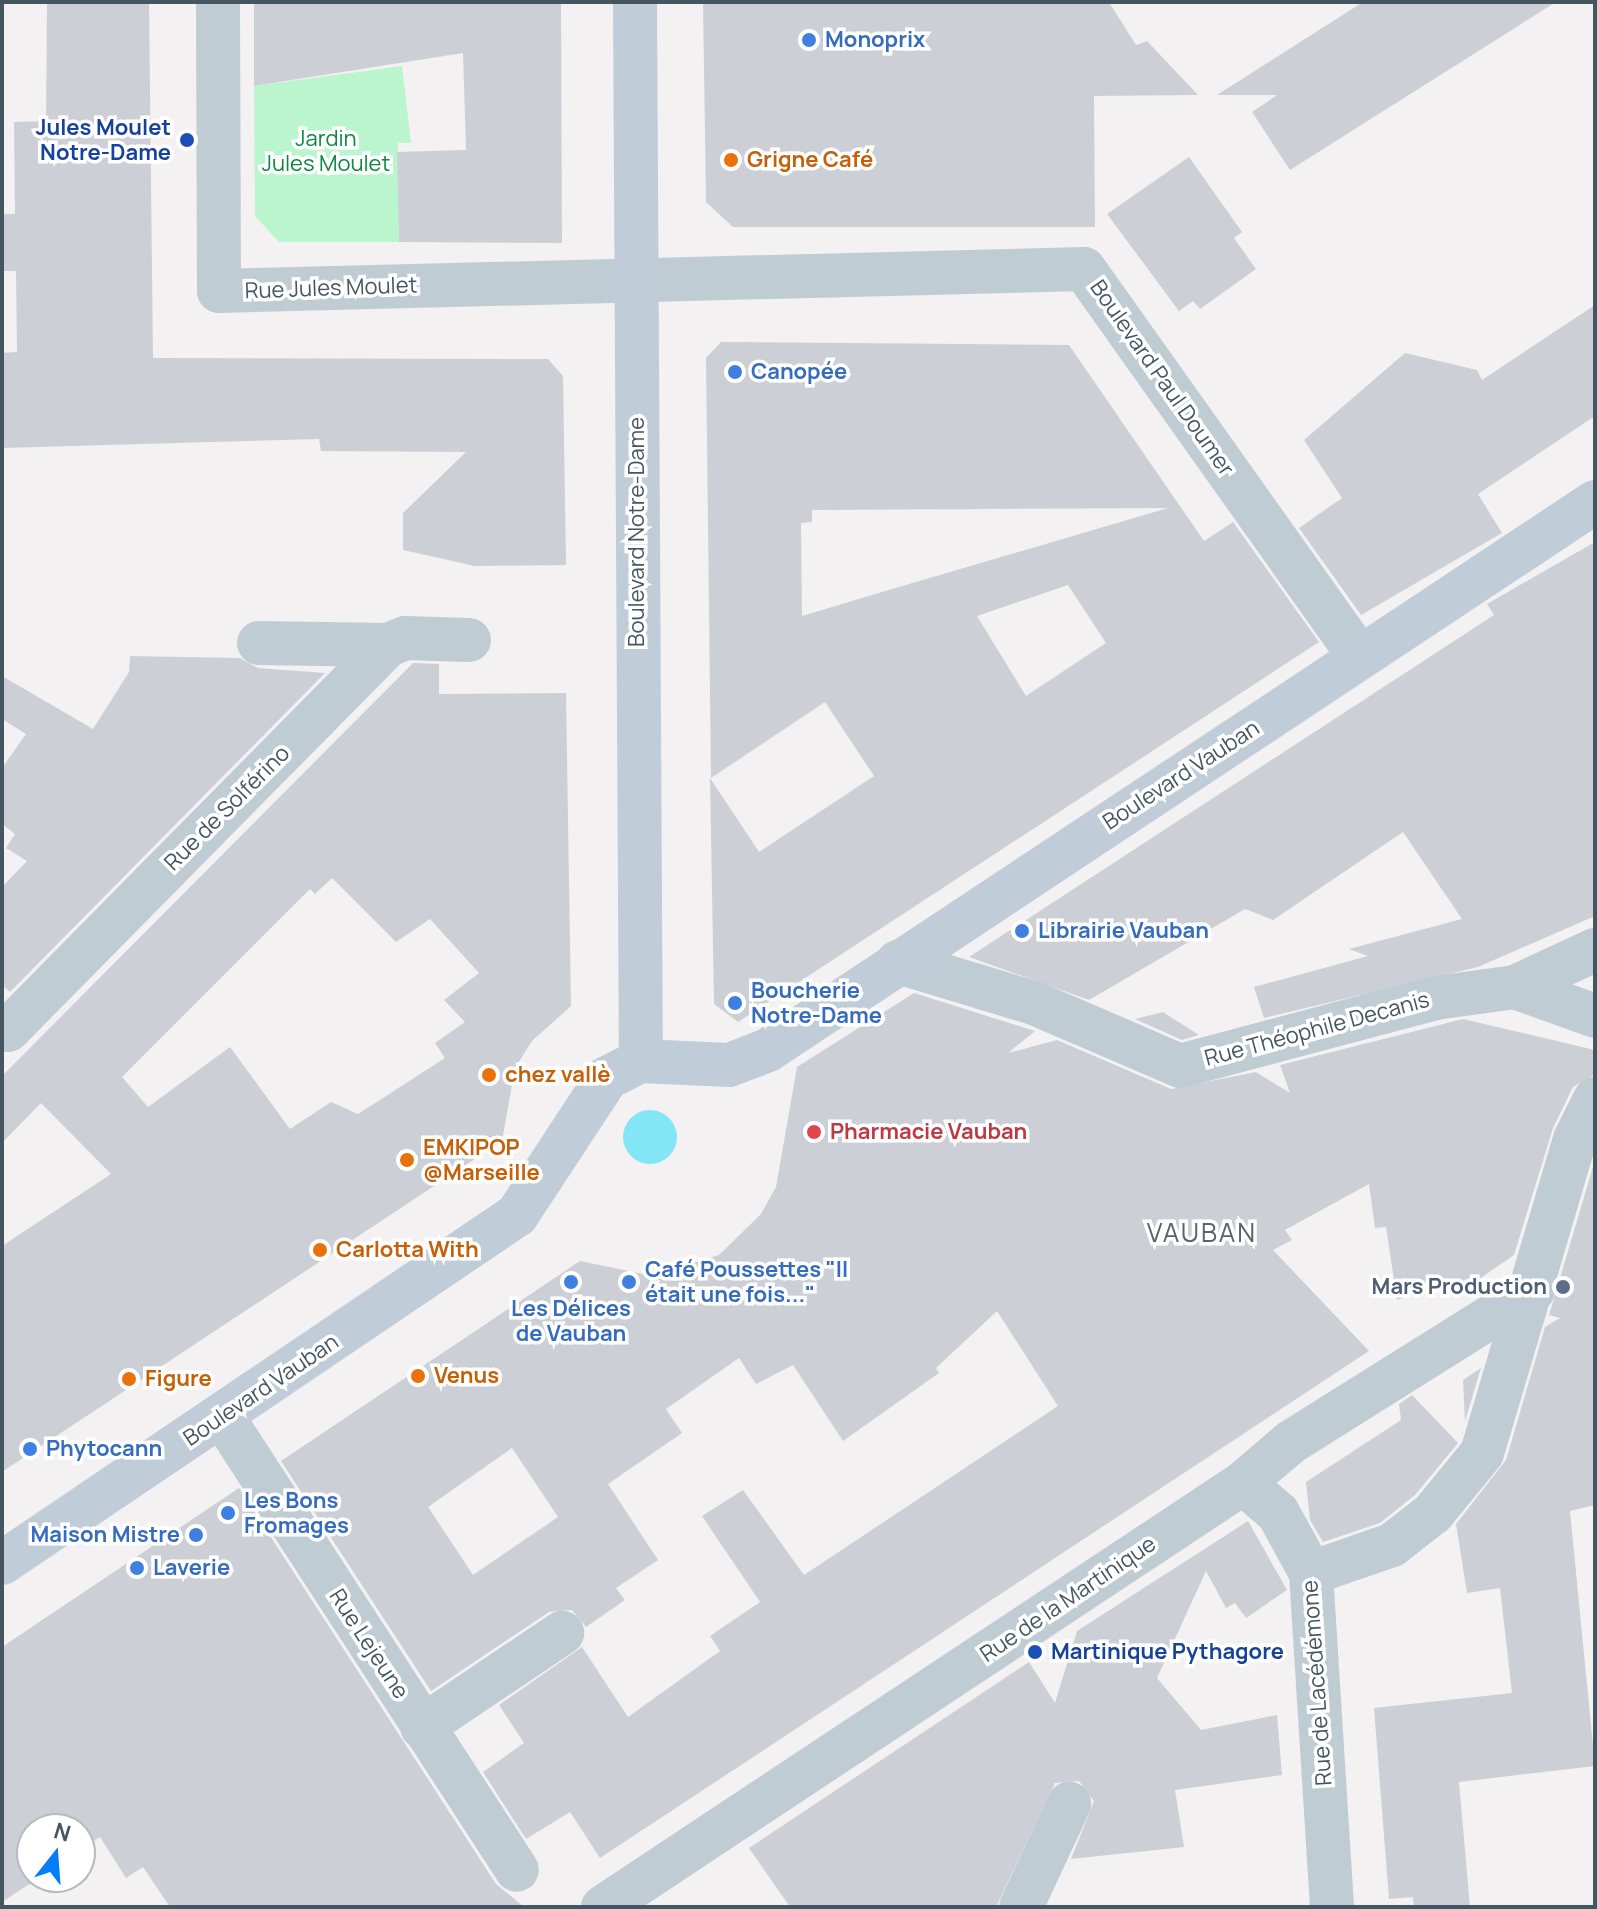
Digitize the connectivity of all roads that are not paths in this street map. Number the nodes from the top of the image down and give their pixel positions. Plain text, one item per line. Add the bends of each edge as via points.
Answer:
1 (218, 2) edge
2 (635, 2) edge
3 (637, 279) junction
4 (1595, 502) edge
5 (469, 640) dead end
6 (259, 643) dead end
7 (388, 645) junction
8 (1360, 657) junction
9 (1595, 950) edge
10 (898, 962) junction
11 (1515, 987) junction
12 (1595, 1016) edge
13 (5, 1027) edge
14 (641, 1061) junction
15 (1595, 1099) edge
16 (1533, 1290) junction
17 (222, 1416) junction
18 (1243, 1483) junction
19 (2, 1563) edge
20 (1311, 1573) junction
21 (562, 1633) dead end
22 (422, 1727) junction
23 (1069, 1804) dead end
24 (517, 1870) dead end
25 (603, 1907) edge
26 (1021, 1907) edge
27 (1332, 1907) edge

1 - 3 street, Rue Jules Moulet via 219,291
2 - 3 street, Boulevard Notre-Dame
3 - 8 street, Boulevard Paul Doumer via 1084,269
3 - 14 street, Boulevard Notre-Dame
4 - 8 street, Boulevard Vauban
5 - 7 street via 405,638
6 - 7 street
7 - 13 street, Rue de Solférino
8 - 10 street, Boulevard Vauban
9 - 11 street, Rue Théophile Decanis
10 - 11 street, Rue Théophile Decanis via 1034,1003 1180,1066 1435,998
10 - 14 street, Boulevard Vauban via 768,1050 729,1065
11 - 12 street, Rue Théophile Decanis
14 - 17 street, Boulevard Vauban via 607,1078 581,1107 541,1189 517,1215
15 - 16 street via 1575,1139
16 - 18 street, Rue de la Martinique via 1291,1442
16 - 20 street via 1482,1453 1433,1513 1392,1545
17 - 19 street, Boulevard Vauban
17 - 22 street, Rue Lejeune
18 - 20 street, Rue de Lacédémone via 1278,1513
18 - 25 street, Rue de la Martinique
20 - 27 street, Rue de Lacédémone
21 - 22 street
22 - 24 street, Rue Lejeune
23 - 26 street

